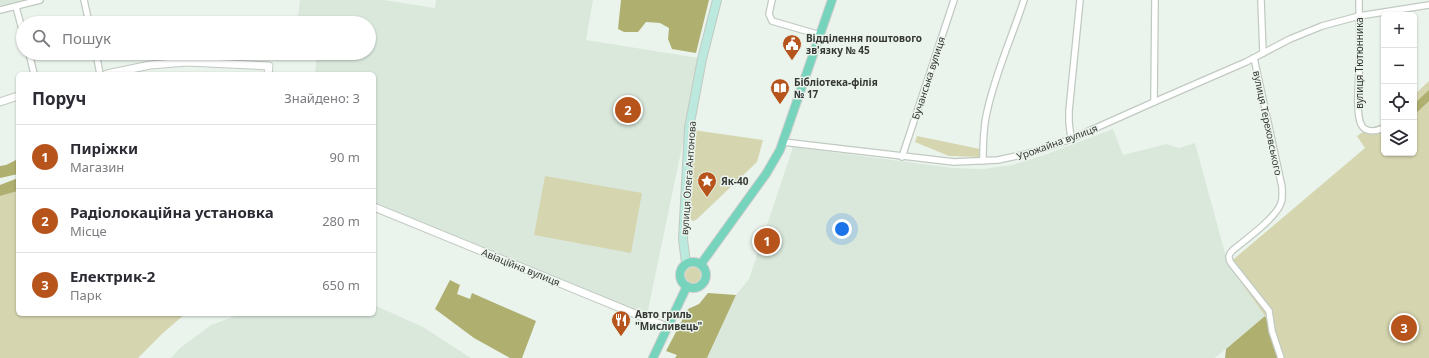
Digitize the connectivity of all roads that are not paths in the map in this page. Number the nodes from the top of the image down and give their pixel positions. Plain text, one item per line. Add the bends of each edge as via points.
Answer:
1 (40, 0) edge
2 (84, 0) edge
3 (717, 0) edge
4 (772, 0) edge
5 (832, 0) edge
6 (954, 0) edge
7 (1024, 0) edge
8 (1080, 0) edge
9 (1155, 0) edge
10 (1261, 0) edge
11 (1359, 0) edge
12 (1429, 5) edge
13 (16, 7) junction
14 (0, 10) edge
15 (18, 16) edge
16 (87, 16) edge
17 (1359, 16) junction
18 (820, 35) junction
19 (1263, 53) junction
20 (1254, 58) junction
21 (30, 60) edge
22 (97, 60) edge
23 (33, 72) edge
24 (100, 72) edge
25 (117, 72) edge
26 (268, 72) edge
27 (16, 97) edge
28 (0, 102) edge
29 (1154, 102) junction
30 (1381, 129) edge
31 (1071, 139) junction
32 (783, 142) junction
33 (902, 156) junction
34 (983, 161) junction
35 (376, 208) edge
36 (686, 263) junction
37 (701, 264) junction
38 (687, 286) junction
39 (667, 327) junction
40 (654, 358) edge
41 (1280, 358) edge

1 - 13 street
2 - 16 street
3 - 36 main road, вулиця Олега Антонова via 702,59 689,128 684,239
4 - 18 street via 769,14 772,21
5 - 18 main road
6 - 33 street, Бучанська вулиця
7 - 34 street via 987,112
8 - 31 street via 1069,111
9 - 29 street
10 - 19 street
11 - 17 street, вулиця Тютюнника
12 - 17 street, вулиця Тереховського
13 - 14 street
13 - 15 street
17 - 19 street, вулиця Тереховського via 1315,29
17 - 30 street, вулиця Тютюнника via 1359,118 1362,127 1367,130
18 - 32 main road
19 - 20 street, вулиця Тереховського
20 - 29 street, вулиця Тереховського
20 - 41 street, вулиця Тереховського via 1282,187 1281,202 1275,212 1229,256 1231,264 1269,311
21 - 23 street
22 - 24 street
25 - 26 street via 150,65 187,62 269,66
27 - 28 street
29 - 31 street, Урожайна вулиця
31 - 34 street, Урожайна вулиця via 1013,158
32 - 33 street, Урожайна вулиця
32 - 37 main road via 766,174
33 - 34 street, Урожайна вулиця via 954,162
35 - 39 street, Авіаційна вулиця
36 - 37 main road
36 - 38 main road via 680,275
37 - 38 main road via 705,269 704,282 693,288
38 - 39 main road
39 - 40 main road

